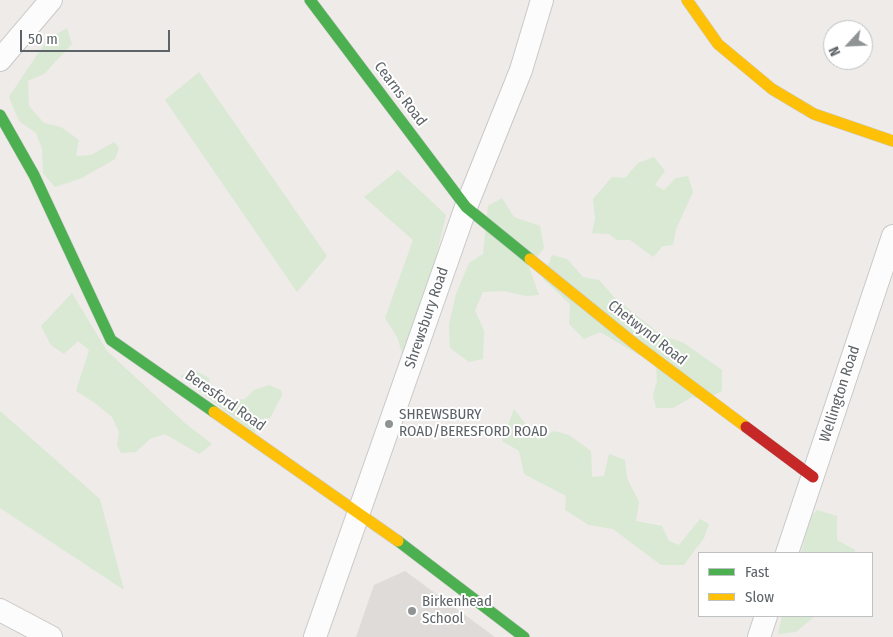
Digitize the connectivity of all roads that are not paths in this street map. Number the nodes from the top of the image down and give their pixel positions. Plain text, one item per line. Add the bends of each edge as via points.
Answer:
1 (51, 0) edge
2 (310, 0) edge
3 (542, 0) edge
4 (687, 0) edge
5 (0, 60) edge
6 (0, 115) edge
7 (893, 141) edge
8 (466, 207) junction
9 (893, 236) edge
10 (812, 477) junction
11 (359, 512) junction
12 (787, 552) edge
13 (0, 610) edge
14 (766, 617) edge
15 (51, 637) edge
16 (315, 637) edge
17 (524, 637) edge
18 (759, 637) edge

1 - 5 street
2 - 8 street, Cearns Road
3 - 8 street, Shrewsbury Road via 521,70
4 - 7 street via 718,44 772,89 814,114
6 - 11 street, Beresford Road via 34,175 111,340
8 - 10 street, Chetwynd Road via 635,344
8 - 11 street, Shrewsbury Road
9 - 10 street, Wellington Road
10 - 12 street, Wellington Road
11 - 16 street, Shrewsbury Road
11 - 17 street, Beresford Road
13 - 15 street
14 - 18 street

